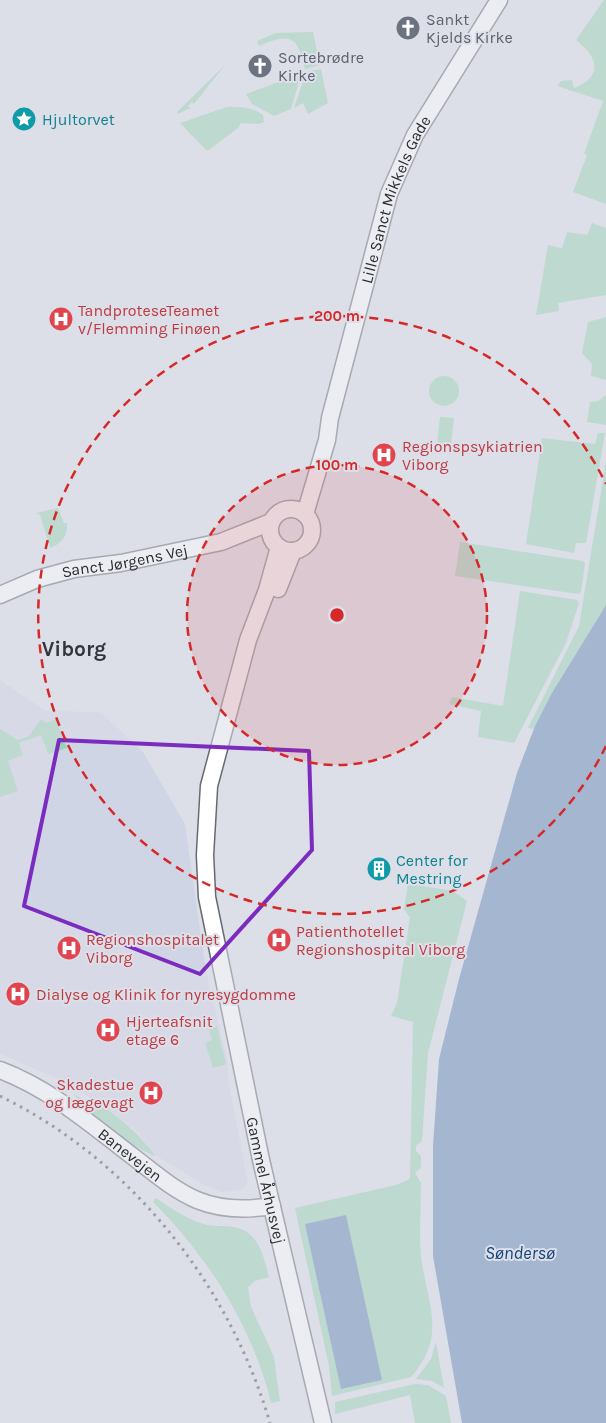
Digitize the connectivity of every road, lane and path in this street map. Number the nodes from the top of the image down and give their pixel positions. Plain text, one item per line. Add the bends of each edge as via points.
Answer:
1 (499, 0) edge
2 (299, 511) junction
3 (278, 540) junction
4 (22, 584) junction
5 (0, 586) edge
6 (0, 595) edge
7 (0, 1070) edge
8 (272, 1206) junction
9 (323, 1423) edge

1 - 2 main road, Lille Sanct Mikkels Gade via 416,135 389,194 327,440
2 - 3 main road via 280,511
2 - 3 main road via 312,526 304,546
3 - 4 main road, Sanct Jørgens Vej via 228,540 121,563 74,569
3 - 8 main road, Gammel Århusvej via 267,590 248,640 209,786 205,855 207,898 214,936
4 - 5 main road, Sanct Jørgens Vej
4 - 6 main road, Sanct Jørgens Vej
7 - 8 main road, Banevejen via 27,1082 65,1106 158,1176 198,1201 244,1209
8 - 9 main road, Gammel Århusvej

